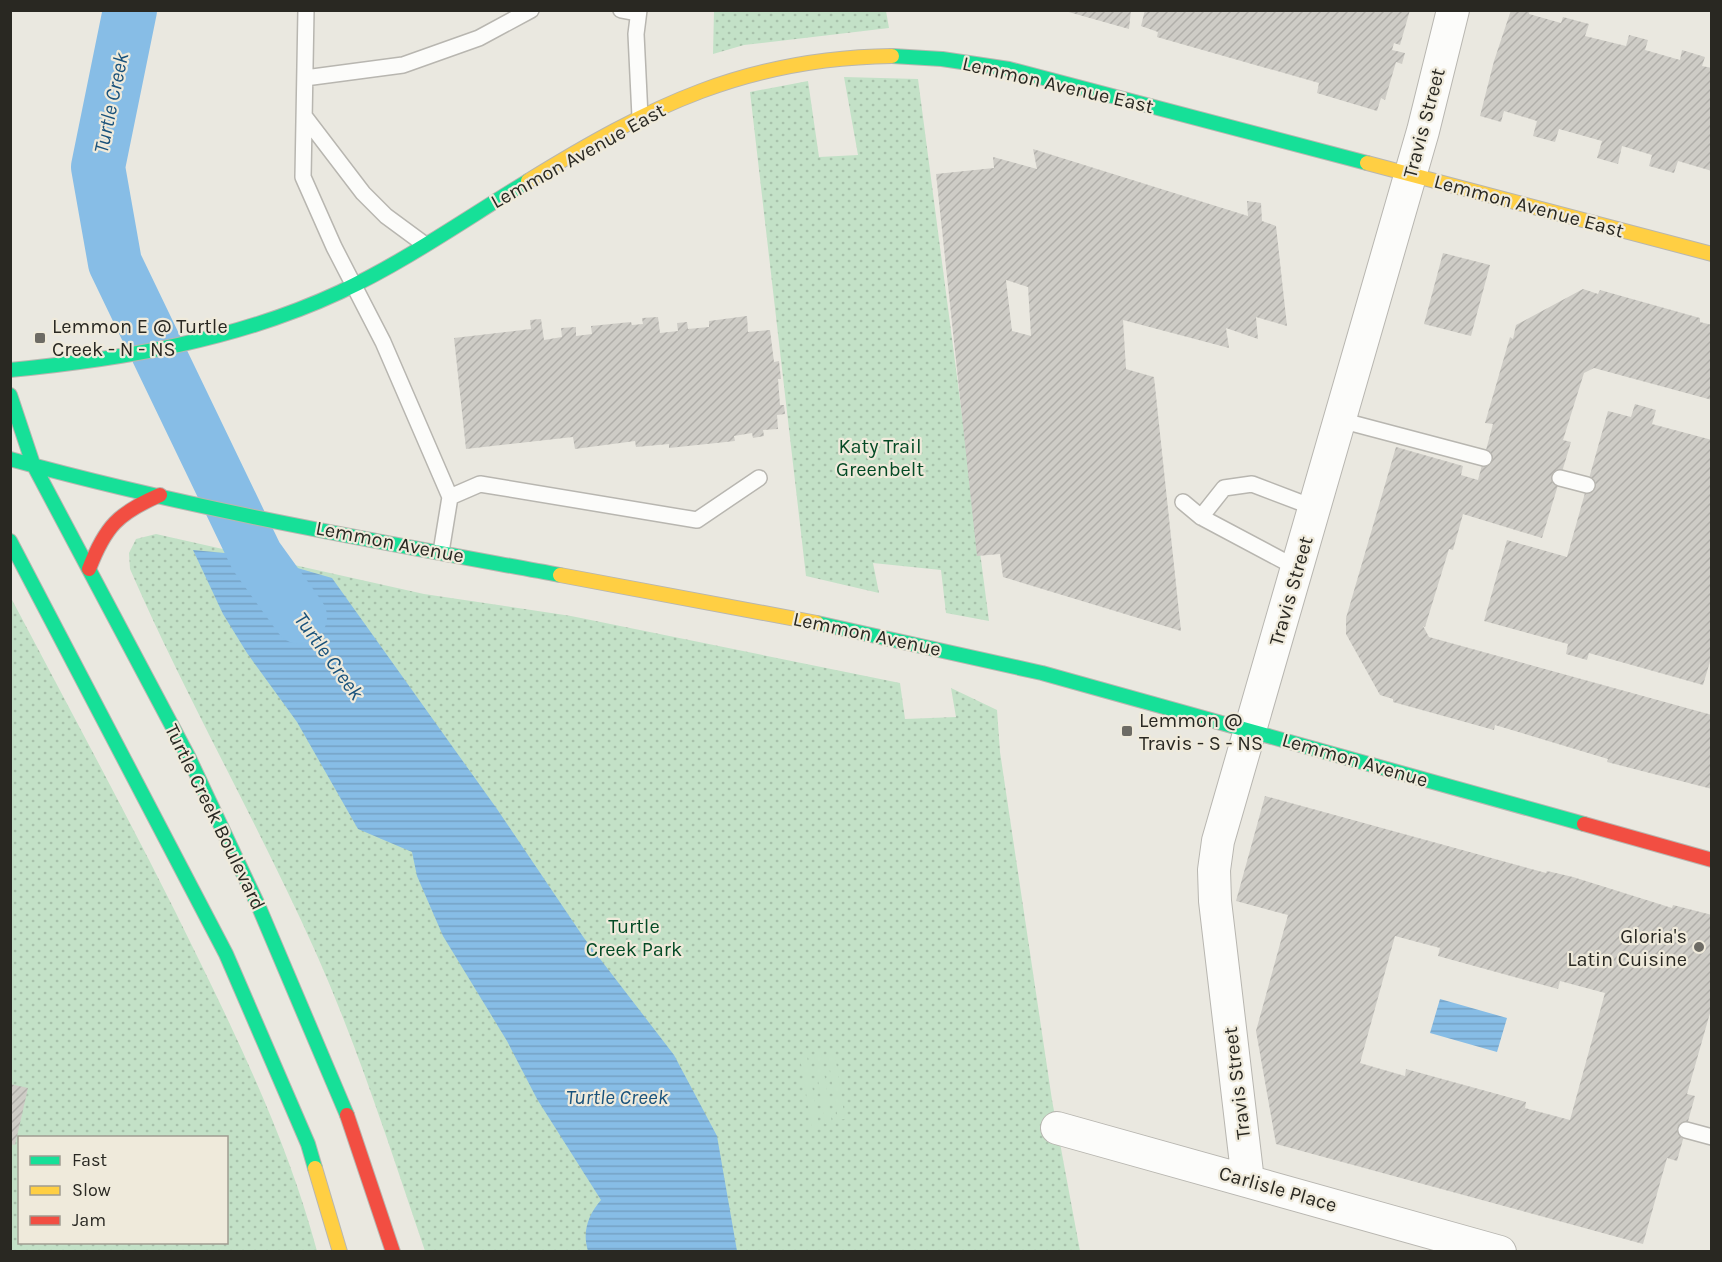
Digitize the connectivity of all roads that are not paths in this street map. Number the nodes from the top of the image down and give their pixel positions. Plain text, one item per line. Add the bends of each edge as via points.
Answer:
1 (306, 10) edge
2 (531, 10) edge
3 (621, 10) edge
4 (1453, 10) edge
5 (638, 12) edge
6 (305, 78) junction
7 (305, 117) junction
8 (639, 117) junction
9 (1411, 175) junction
10 (424, 244) junction
11 (1712, 254) edge
12 (346, 289) junction
13 (10, 370) edge
14 (10, 394) edge
15 (1340, 420) junction
16 (1484, 458) dead end
17 (10, 459) edge
18 (33, 464) junction
19 (759, 478) dead end
20 (1560, 478) dead end
21 (1587, 485) dead end
22 (159, 495) junction
23 (450, 497) junction
24 (1183, 502) dead end
25 (1314, 508) junction
26 (1201, 517) junction
27 (10, 541) edge
28 (441, 552) junction
29 (1297, 568) junction
30 (89, 569) junction
31 (1250, 731) junction
32 (1712, 860) edge
33 (1057, 1128) dead end
34 (1686, 1130) dead end
35 (1712, 1137) edge
36 (1248, 1181) junction
37 (340, 1251) edge
38 (393, 1251) edge
39 (1500, 1251) edge

1 - 6 lane
2 - 6 lane via 479,38 403,65
3 - 5 lane
4 - 9 street, Travis Street
5 - 8 lane
6 - 7 lane
7 - 10 lane via 363,193
7 - 12 lane via 303,177
8 - 9 main road, Lemmon Avenue East via 742,78 789,66 855,58 941,59 1009,69
8 - 10 main road, Lemmon Avenue East
9 - 11 main road, Lemmon Avenue East
9 - 15 street, Travis Street
10 - 12 main road, Lemmon Avenue East
12 - 13 main road, Lemmon Avenue East via 300,309 202,339 104,360
12 - 23 lane via 383,342
14 - 18 main road, Turtle Creek Boulevard
15 - 16 lane
15 - 25 street, Travis Street
17 - 18 main road, Lemmon Avenue
18 - 22 main road, Lemmon Avenue
18 - 30 main road, Turtle Creek Boulevard
19 - 23 lane via 697,520 480,484
20 - 21 lane
22 - 28 main road, Lemmon Avenue
22 - 30 main road via 136,505 107,528
23 - 28 lane
24 - 26 lane
25 - 26 lane via 1252,483 1224,488
25 - 29 street, Travis Street
26 - 29 lane
27 - 37 main road via 226,954 308,1144
28 - 31 main road, Lemmon Avenue via 865,632 1042,672
29 - 31 street, Travis Street
30 - 38 main road, Turtle Creek Boulevard via 188,756 258,905 355,1133
31 - 32 main road, Lemmon Avenue
31 - 36 street, Travis Street via 1218,841 1214,870
33 - 36 street, Carlisle Place
34 - 35 lane
36 - 39 street, Carlisle Place

